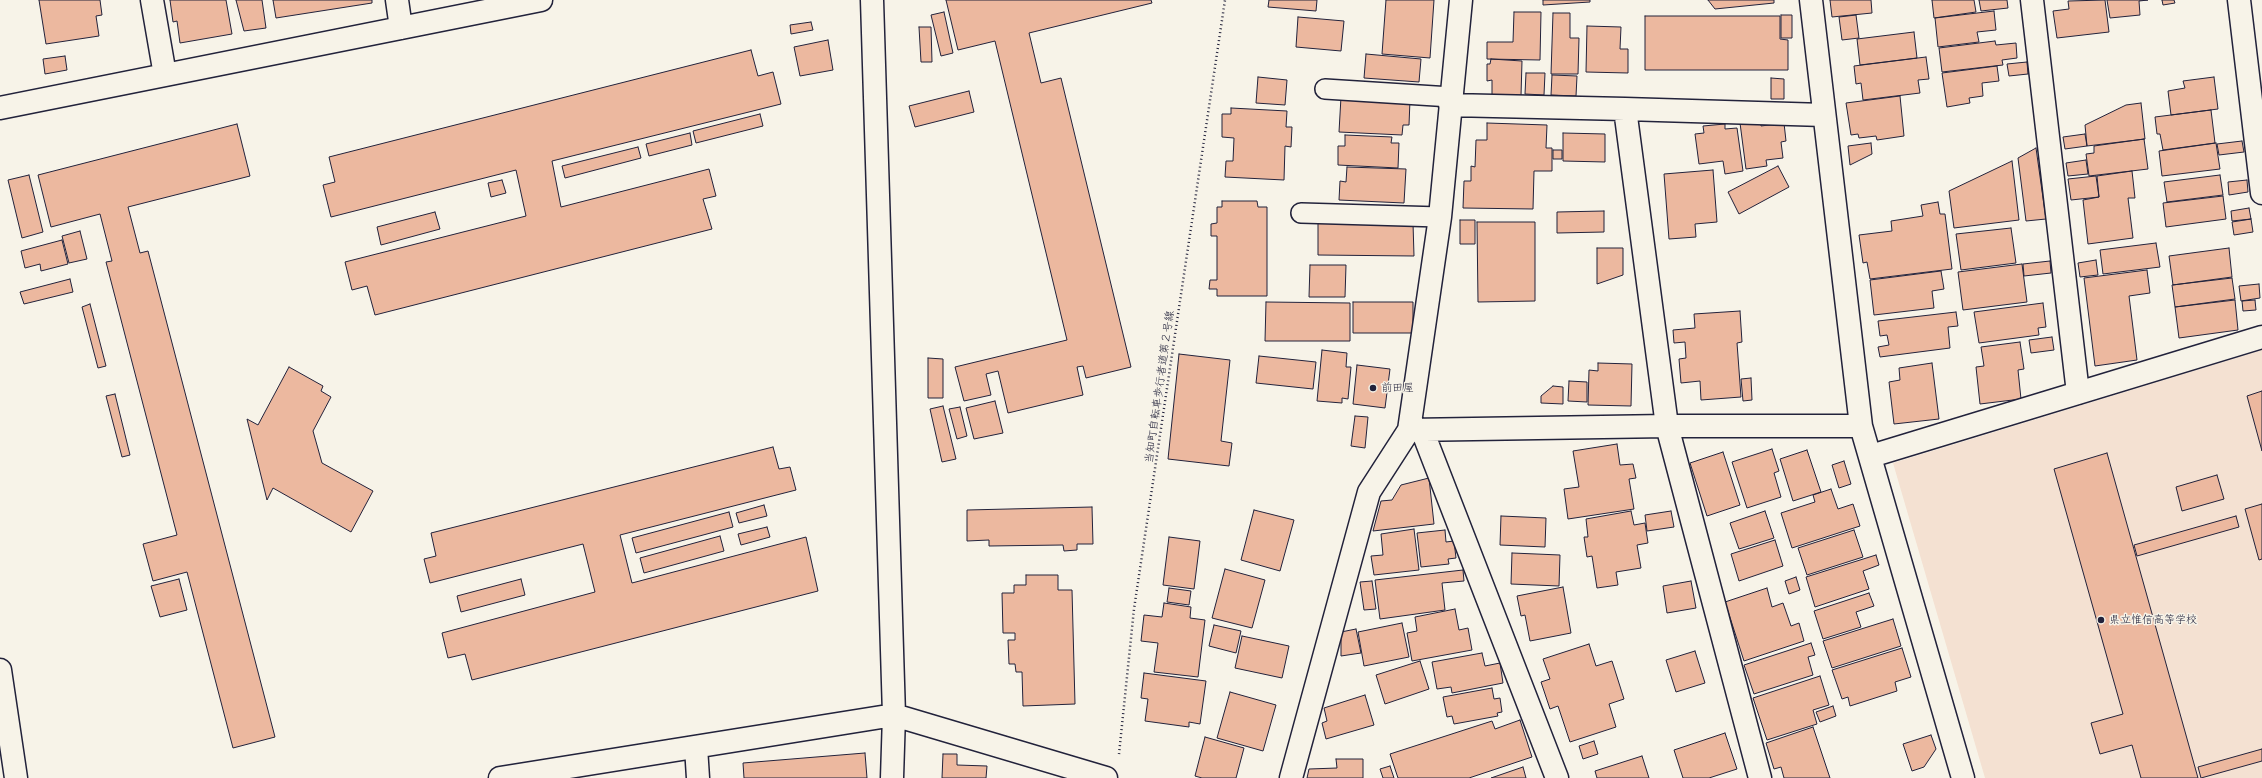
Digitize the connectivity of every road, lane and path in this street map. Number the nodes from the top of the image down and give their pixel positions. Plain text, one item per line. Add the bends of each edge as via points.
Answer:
1 (152, 0) edge
2 (397, 0) edge
3 (541, 0) edge
4 (872, 0) edge
5 (1225, 0) edge
6 (1461, 0) edge
7 (1811, 0) edge
8 (2032, 0) edge
9 (2239, 0) edge
10 (401, 28) junction
11 (165, 75) junction
12 (1325, 89) dead end
13 (1451, 101) junction
14 (0, 108) edge
15 (1625, 110) junction
16 (1824, 115) junction
17 (2262, 193) edge
18 (1301, 213) dead end
19 (1440, 217) junction
20 (2262, 337) edge
21 (2078, 393) junction
22 (1667, 426) junction
23 (1862, 426) junction
24 (1415, 430) junction
25 (1871, 456) junction
26 (0, 670) edge
27 (894, 715) junction
28 (696, 747) junction
29 (1118, 755) dead end
30 (508, 777) edge
31 (1959, 777) edge
32 (16, 778) edge
33 (698, 778) edge
34 (892, 778) edge
35 (1106, 778) edge
36 (1291, 778) edge
37 (1558, 778) edge
38 (1760, 778) edge

1 - 11 street
2 - 10 street
3 - 10 street
4 - 27 street
5 - 29 path, 当知町自転車歩行者道第２号線 via 1134,609
6 - 13 street
7 - 16 street
8 - 21 street
9 - 17 street
10 - 11 street
11 - 14 street
12 - 13 lane
13 - 15 street
13 - 19 street
15 - 16 street
15 - 22 street
16 - 23 street
18 - 19 lane
19 - 24 street
20 - 21 street
21 - 25 street
22 - 23 street
22 - 24 street
22 - 38 street
23 - 25 street
24 - 36 street via 1369,492
24 - 37 street
25 - 31 street
26 - 32 street
27 - 28 street
27 - 34 street
27 - 35 street
28 - 30 street
28 - 33 street

